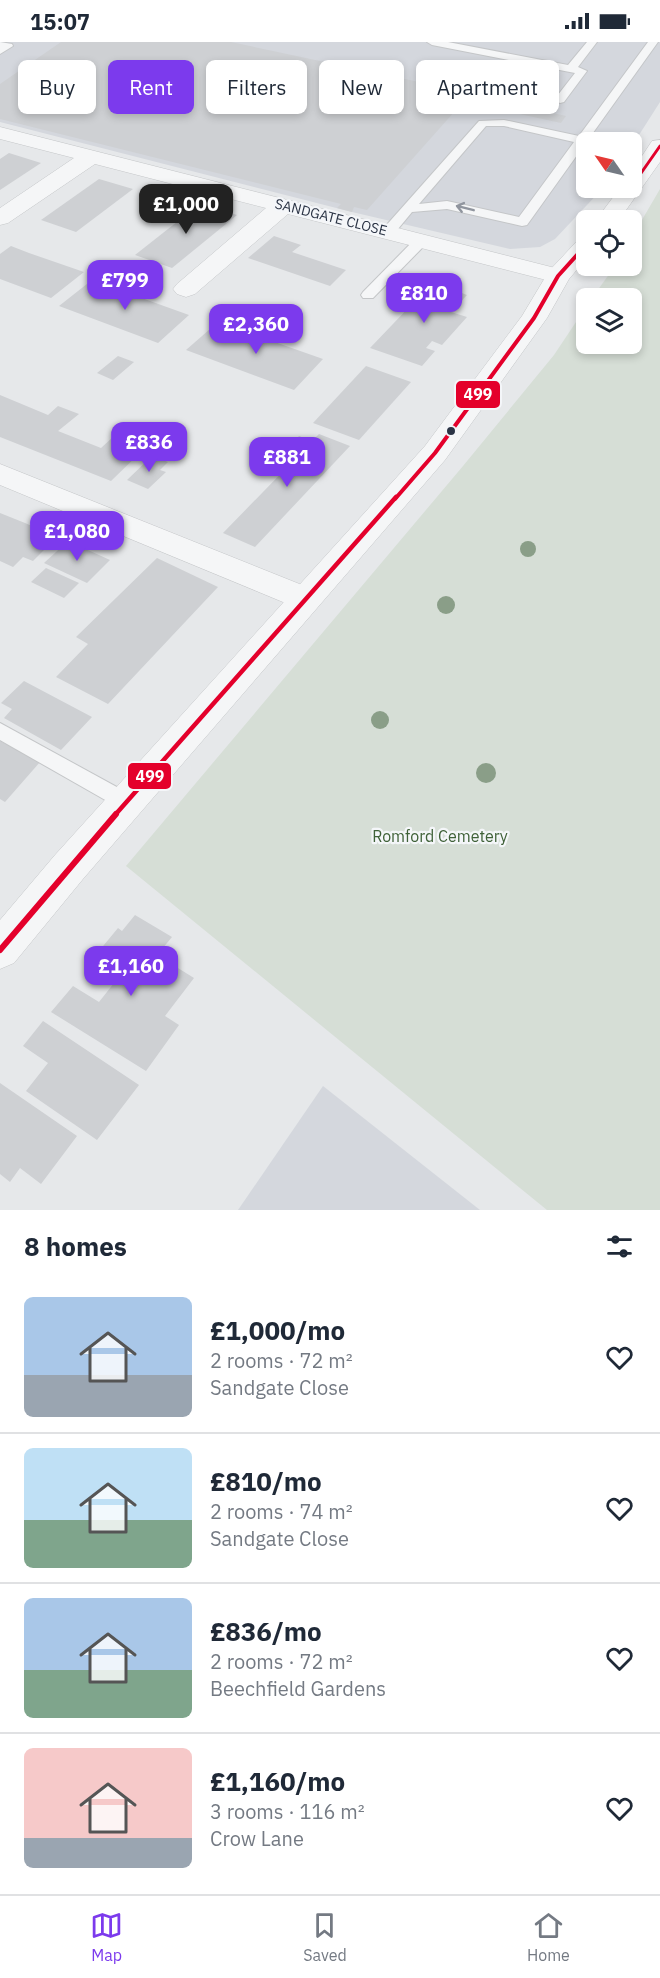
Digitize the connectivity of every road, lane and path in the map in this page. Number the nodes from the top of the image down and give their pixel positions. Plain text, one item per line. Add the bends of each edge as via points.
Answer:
1 (432, 42) edge
2 (592, 42) edge
3 (653, 42) edge
4 (0, 44) edge
5 (0, 51) edge
6 (571, 69) junction
7 (560, 100) dead end
8 (588, 132) edge
9 (0, 133) edge
10 (576, 139) edge
11 (660, 146) edge
12 (576, 148) edge
13 (92, 156) junction
14 (642, 171) edge
15 (284, 205) junction
16 (408, 209) junction
17 (0, 218) edge
18 (388, 232) junction
19 (422, 240) junction
20 (576, 256) edge
21 (558, 276) junction
22 (186, 289) dead end
23 (368, 295) dead end
24 (0, 474) edge
25 (306, 598) junction
26 (0, 731) edge
27 (128, 803) junction
28 (0, 950) edge

1 - 6 lane
2 - 6 lane
3 - 8 lane
4 - 5 lane via 8,46
6 - 7 lane via 582,71
9 - 13 street, SANDGATE CLOSE
10 - 16 lane via 504,123 483,123
11 - 14 street
12 -> 16 lane via 522,222 447,205
13 - 15 street, SANDGATE CLOSE
13 - 17 street
15 - 18 street, SANDGATE CLOSE
15 - 22 street
16 - 18 lane
18 - 19 street, SANDGATE CLOSE
19 - 21 street, SANDGATE CLOSE
19 - 23 lane
20 - 21 street
21 - 25 street via 534,318 435,453
24 - 25 street
25 - 27 street
26 - 27 lane
27 - 28 street

